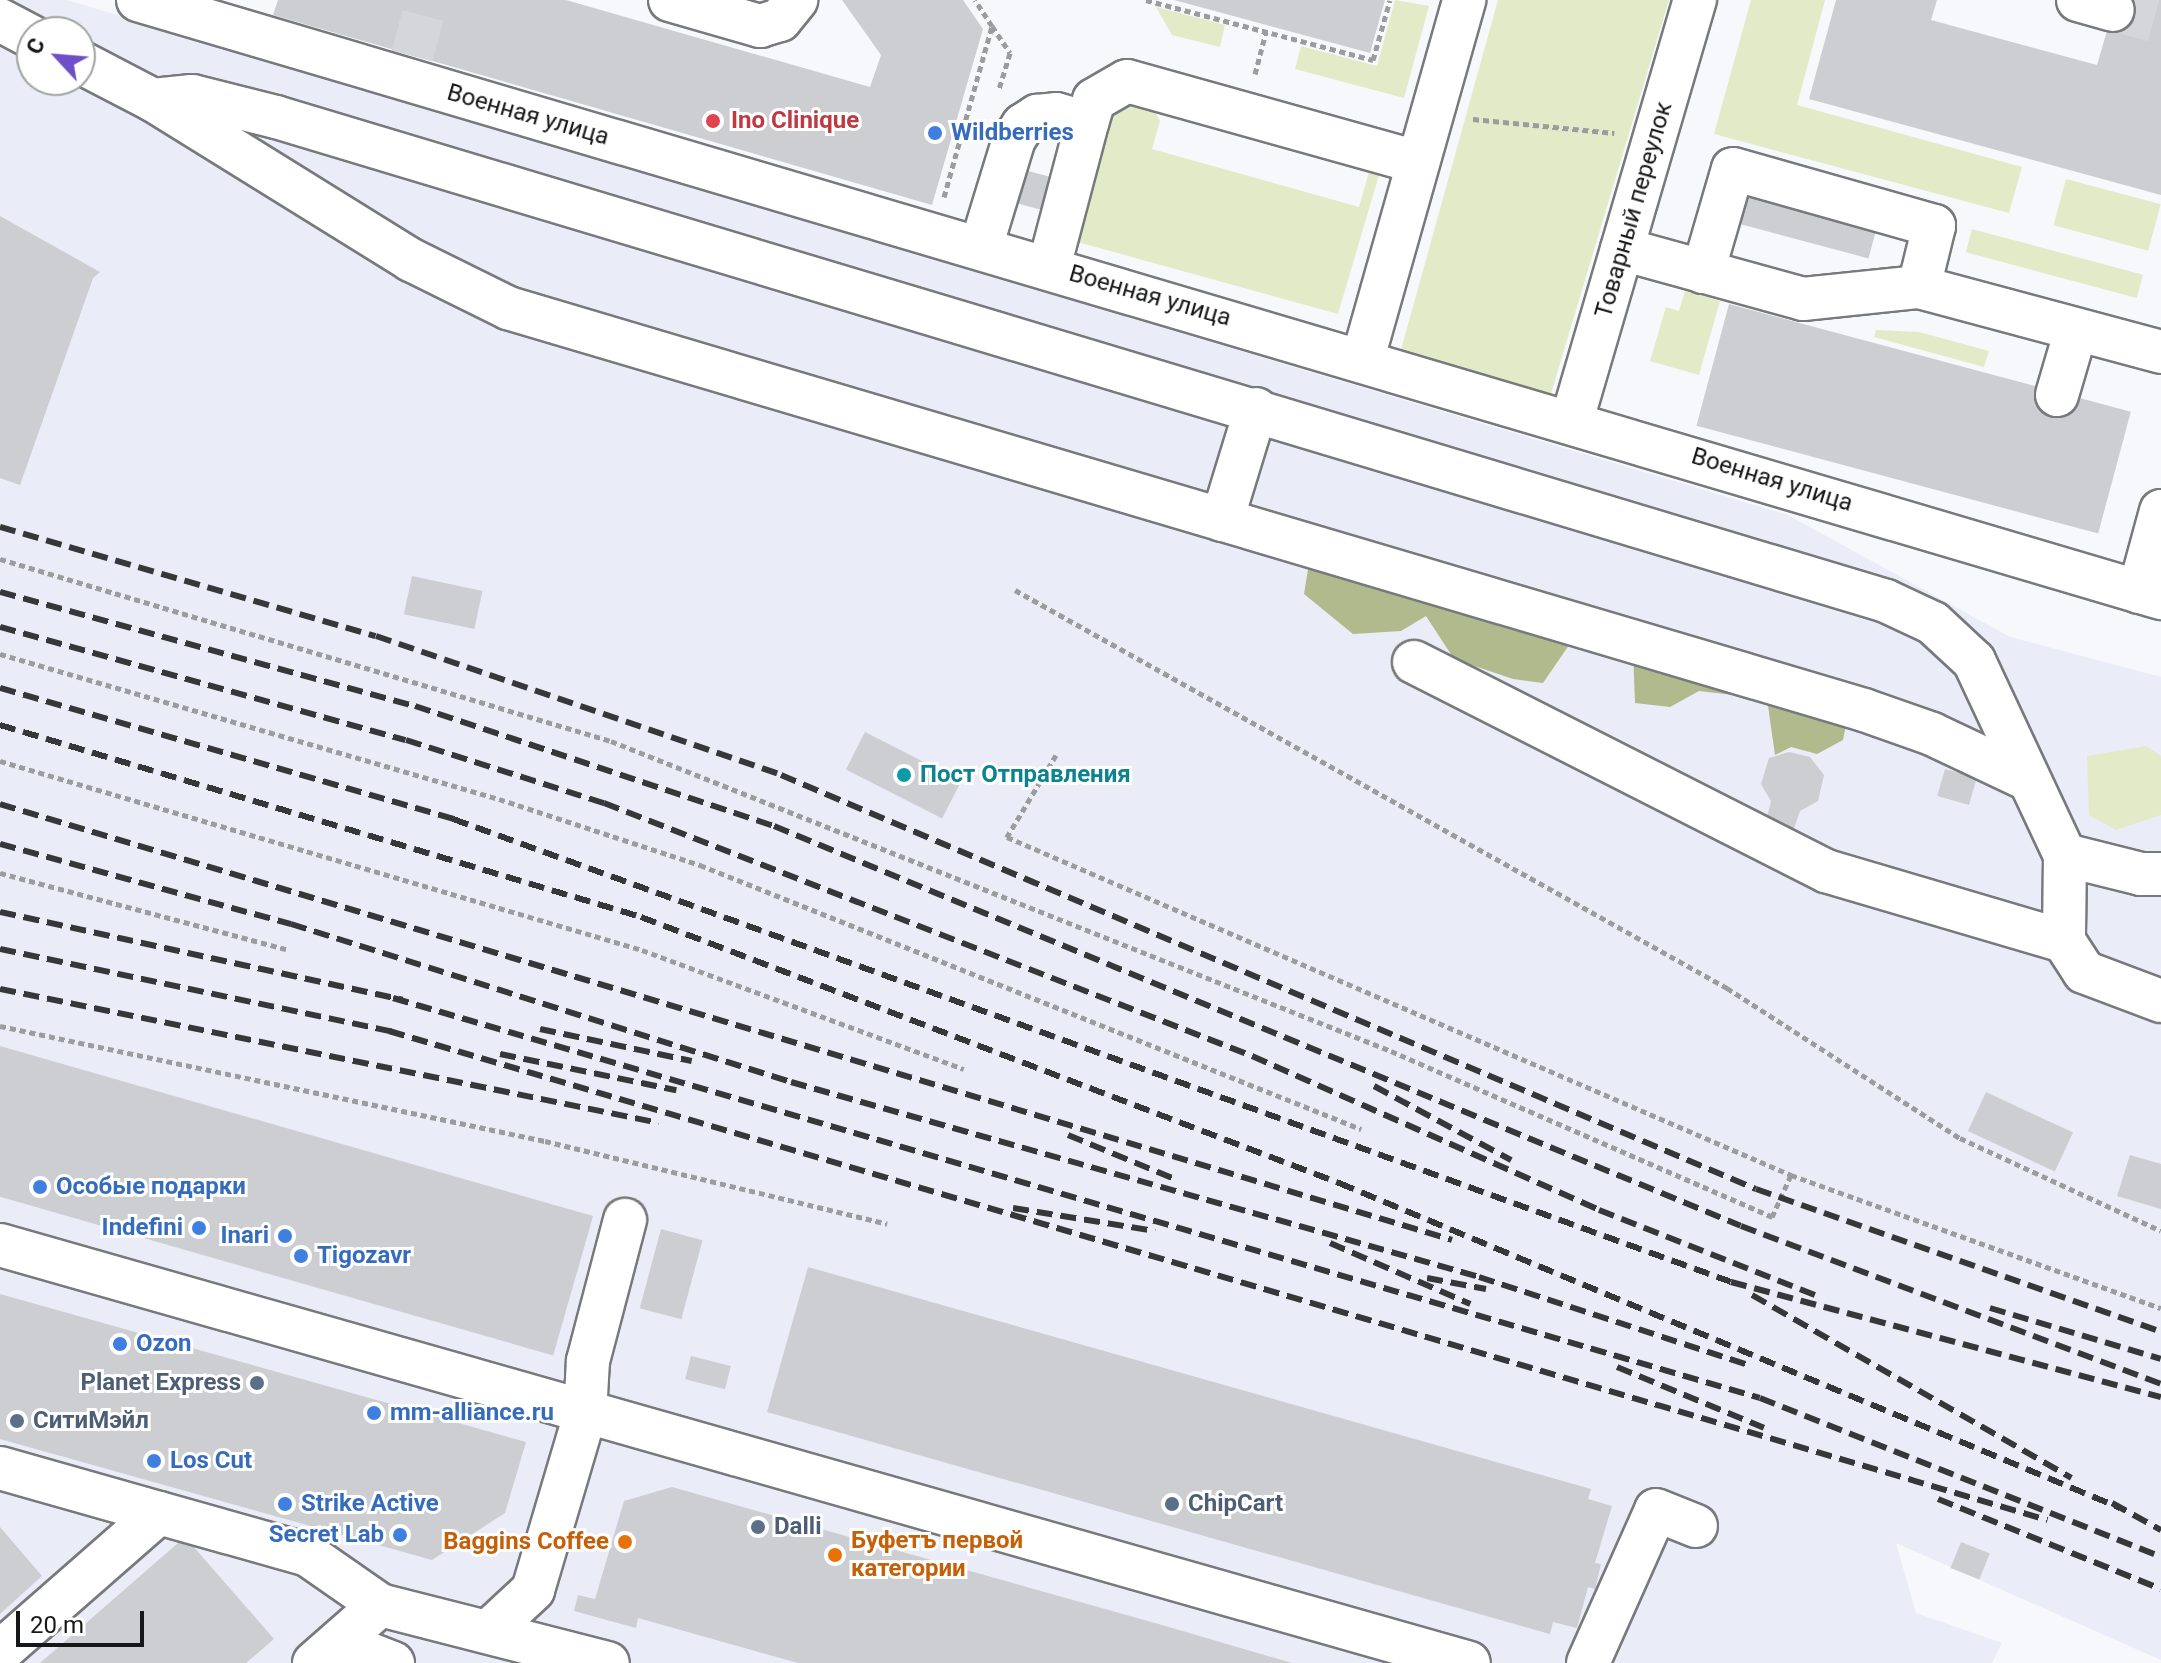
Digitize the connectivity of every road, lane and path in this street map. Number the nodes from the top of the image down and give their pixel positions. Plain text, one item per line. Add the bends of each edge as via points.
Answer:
1 (138, 0) edge
2 (670, 0) edge
3 (796, 0) edge
4 (975, 0) edge
5 (1146, 0) edge
6 (1390, 0) edge
7 (1464, 0) edge
8 (1695, 0) edge
9 (204, 9) edge
10 (1266, 32) junction
11 (96, 70) edge
12 (1254, 79) dead end
13 (153, 100) junction
14 (1432, 115) junction
15 (1087, 123) junction
16 (1655, 137) junction
17 (1418, 162) junction
18 (943, 202) dead end
19 (981, 247) junction
20 (1622, 249) junction
21 (1049, 267) junction
22 (1703, 272) junction
23 (1919, 287) junction
24 (2076, 330) junction
25 (2161, 352) edge
26 (1363, 358) junction
27 (2057, 395) dead end
28 (1256, 409) junction
29 (1572, 420) junction
30 (2161, 511) edge
31 (1222, 520) junction
32 (0, 559) edge
33 (1015, 590) dead end
34 (2150, 595) edge
35 (0, 654) edge
36 (1414, 662) dead end
37 (1056, 755) dead end
38 (0, 761) edge
39 (2025, 778) junction
40 (2065, 855) junction
41 (0, 873) edge
42 (2161, 874) edge
43 (2064, 941) junction
44 (286, 949) dead end
45 (2161, 1001) edge
46 (0, 1026) edge
47 (964, 1069) dead end
48 (1361, 1129) dead end
49 (1791, 1175) junction
50 (625, 1220) dead end
51 (887, 1224) dead end
52 (2161, 1231) edge
53 (0, 1245) edge
54 (2161, 1308) edge
55 (585, 1414) junction
56 (0, 1468) edge
57 (159, 1513) junction
58 (1696, 1526) dead end
59 (380, 1605) junction
60 (490, 1630) junction
61 (0, 1652) edge
62 (326, 1652) edge
63 (393, 1663) edge
64 (608, 1663) edge
65 (1469, 1663) edge
66 (1588, 1663) edge

1 - 9 street, Военная улица
2 - 3 street via 760,26 780,20
4 - 18 path via 992,26
5 - 10 path
6 - 10 path via 1373,60
7 - 14 street
8 - 16 street, Товарный переулок
9 - 19 street, Военная улица via 408,67
10 - 12 path
11 - 13 street
13 - 28 street via 192,96 276,117
13 - 31 street via 411,260 508,308
14 - 16 path
14 - 17 street
15 - 17 street via 1105,79 1127,81
15 - 19 street via 1056,114 1037,116 1023,125
15 - 21 street
16 - 20 street, Товарный переулок
17 - 26 street
19 - 21 street, Военная улица
20 - 22 street
20 - 29 street, Товарный переулок
21 - 26 street, Военная улица
22 - 23 street via 1803,299
22 - 23 street via 1733,169 1934,226
23 - 24 street
24 - 25 street
24 - 27 street
26 - 29 street, Военная улица
28 - 31 street
28 - 39 street via 1886,601 1933,623 1974,661
29 - 34 street, Военная улица
30 - 34 street
31 - 39 street via 1864,710 1932,734
32 - 49 path via 611,741 1391,1051 1772,1217
33 - 52 path via 1727,988 1960,1138
35 - 48 path via 499,799 700,865
36 - 43 street via 1826,871
37 - 49 path via 1007,837
38 - 47 path via 642,950
39 - 40 street
40 - 42 street
40 - 43 street
41 - 44 path
43 - 45 street via 2084,972
46 - 51 path via 545,1141
49 - 54 path
50 - 55 street via 588,1361
53 - 55 street
55 - 60 street via 533,1590
55 - 65 street
56 - 57 street
57 - 59 street via 308,1555
57 - 61 street
58 - 66 street via 1656,1510
59 - 60 street
59 - 62 street
60 - 64 street
62 - 63 street

